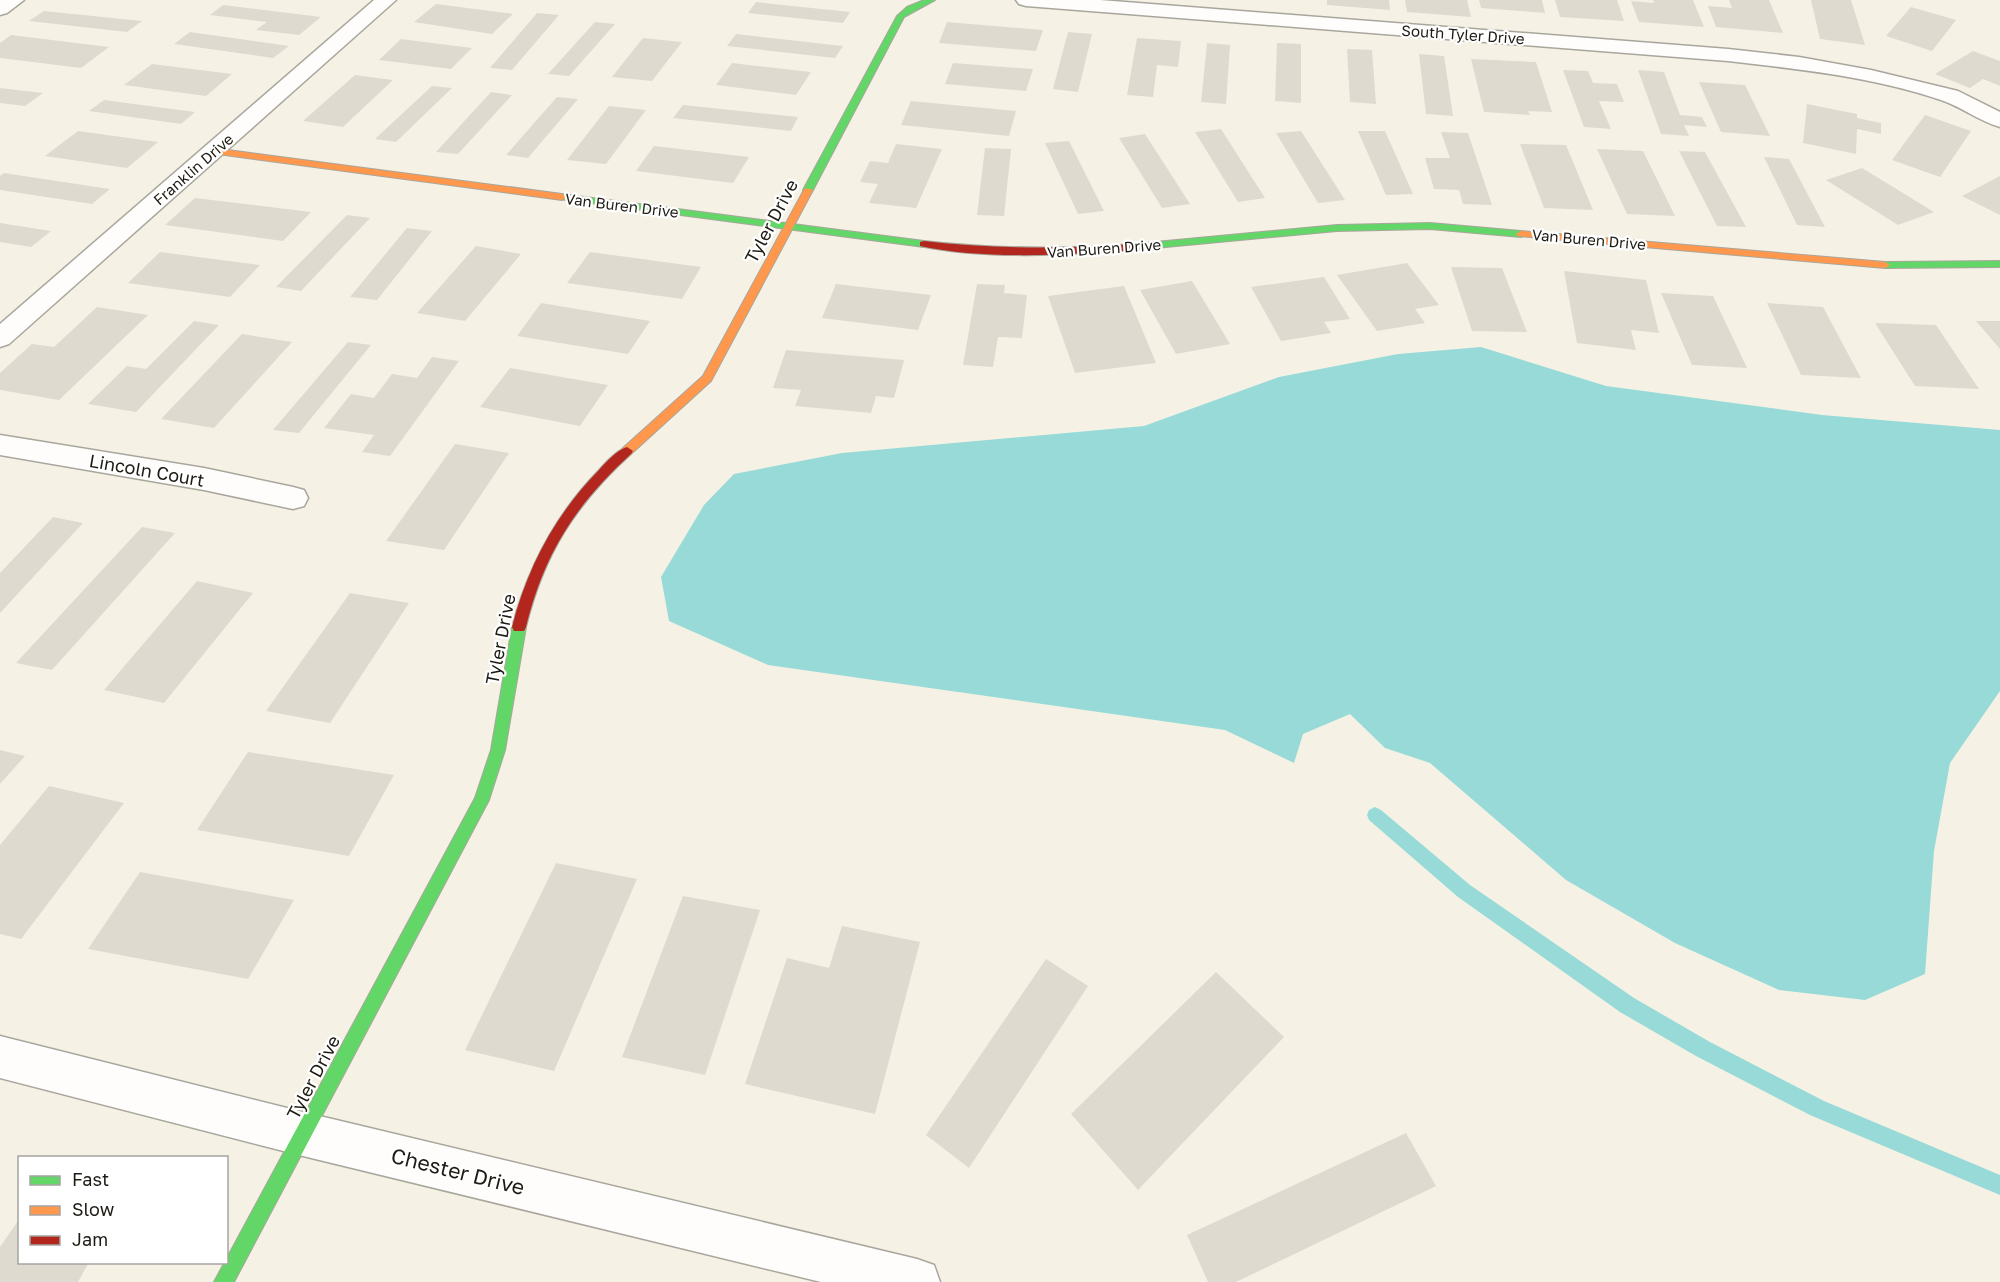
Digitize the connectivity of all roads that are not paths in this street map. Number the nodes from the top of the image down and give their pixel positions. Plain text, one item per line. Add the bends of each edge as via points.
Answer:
1 (14, 0) edge
2 (386, 0) edge
3 (931, 0) edge
4 (1026, 0) edge
5 (0, 9) edge
6 (2000, 120) edge
7 (213, 151) junction
8 (788, 226) junction
9 (2000, 264) edge
10 (0, 338) edge
11 (0, 445) edge
12 (293, 498) dead end
13 (0, 1057) edge
14 (303, 1134) junction
15 (224, 1282) edge
16 (917, 1282) edge

1 - 5 street
2 - 7 street, Franklin Drive
3 - 8 street, Tyler Drive via 901,16
4 - 6 street, South Tyler Drive via 1728,55 1832,68 1899,83 1950,96
7 - 8 street, Van Buren Drive
7 - 10 street, Franklin Drive
8 - 9 street, Van Buren Drive via 956,248 1047,252 1337,228 1430,226 1844,262
8 - 14 street, Tyler Drive via 707,378 682,405 598,477 574,503 549,541 522,605 499,746 482,800
11 - 12 street, Lincoln Court
13 - 14 street, Chester Drive
14 - 15 street, Tyler Drive
14 - 16 street, Chester Drive

